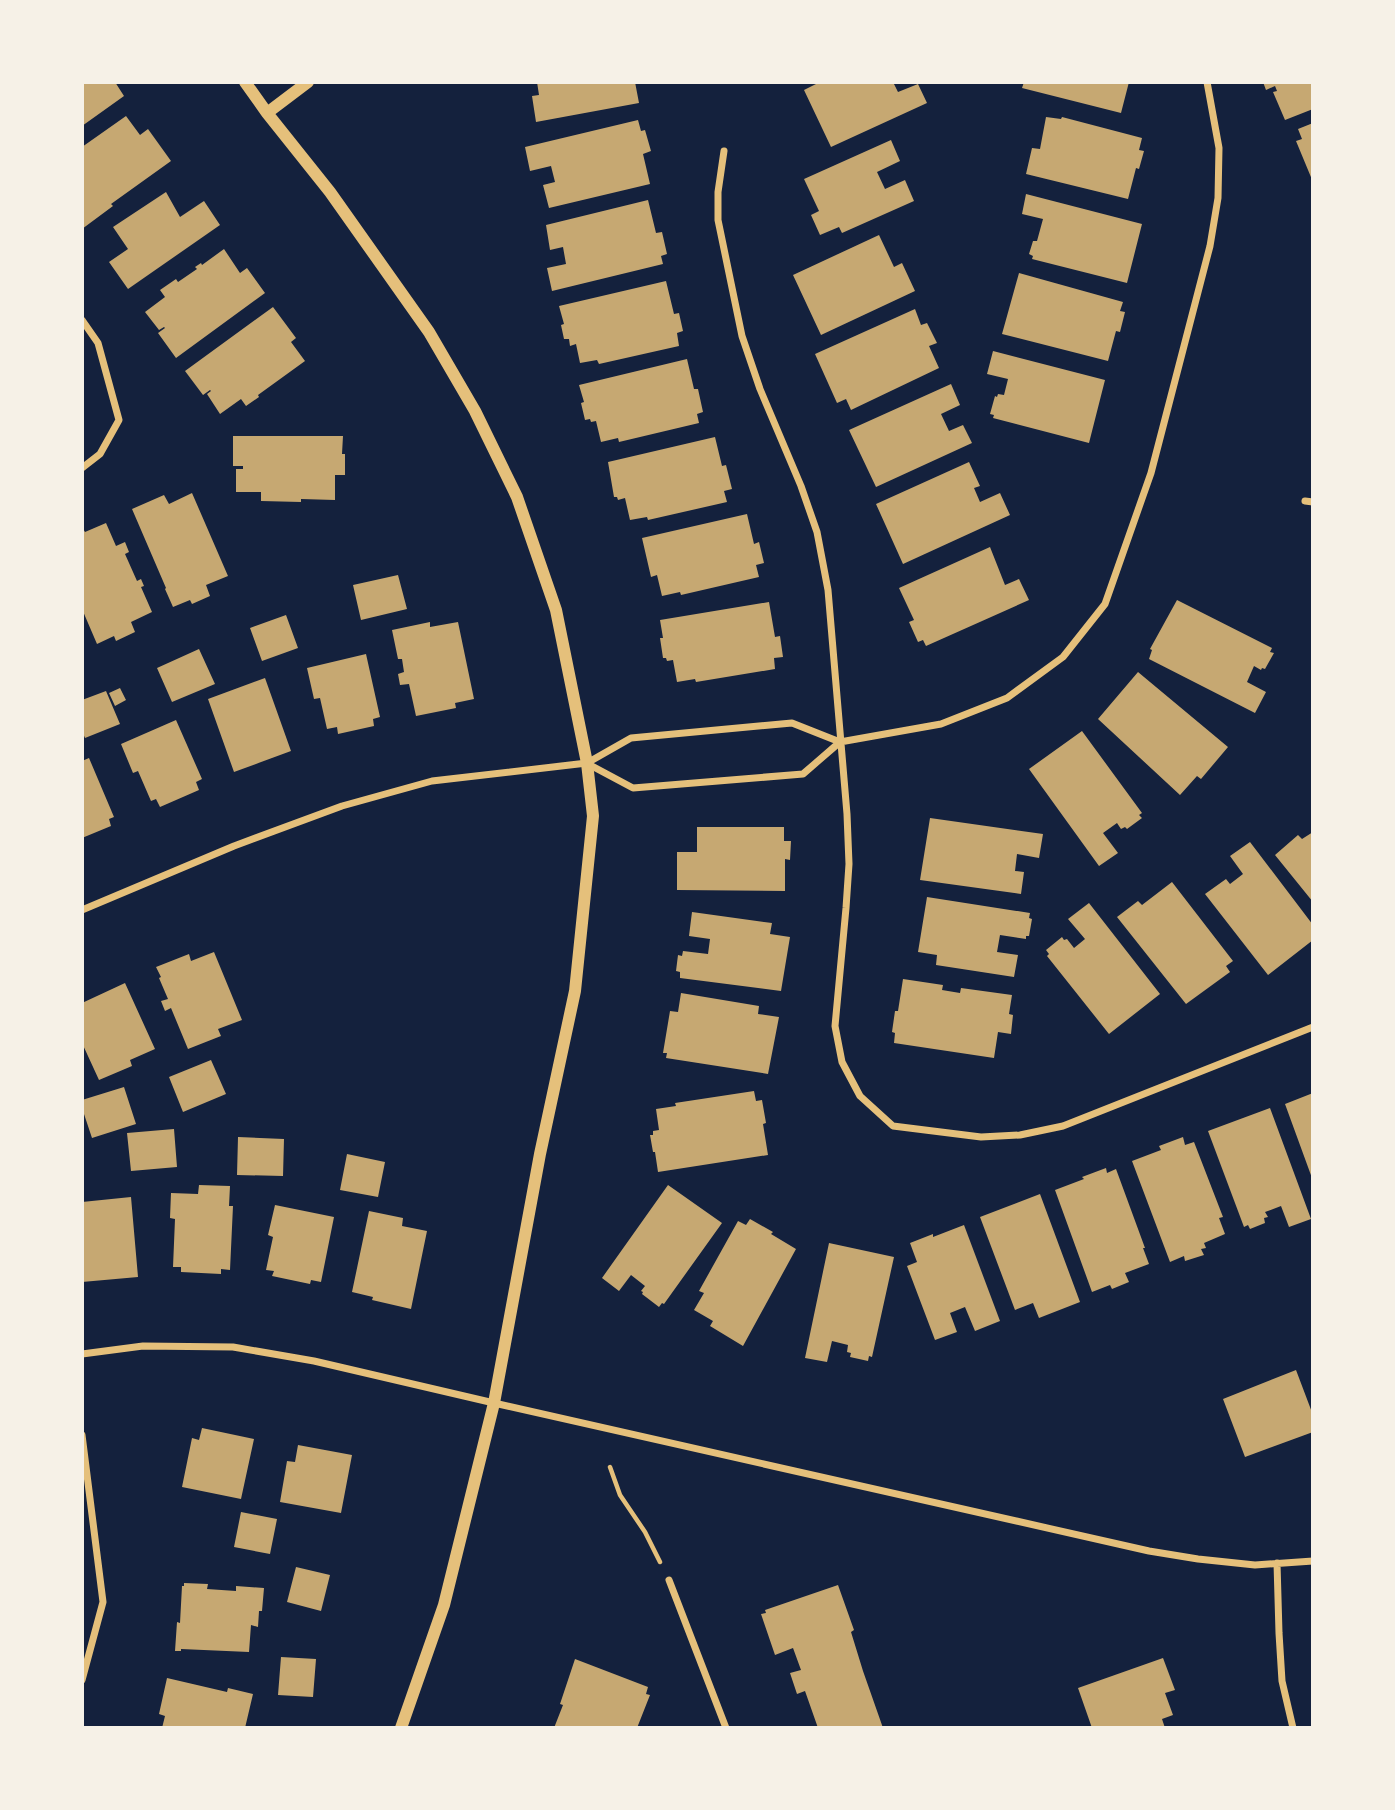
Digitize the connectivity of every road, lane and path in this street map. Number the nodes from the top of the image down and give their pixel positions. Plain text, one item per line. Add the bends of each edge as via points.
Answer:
1 (245, 82) edge
2 (308, 82) edge
3 (1207, 82) edge
4 (267, 113) junction
5 (724, 151) dead end
6 (82, 320) edge
7 (82, 468) edge
8 (840, 742) junction
9 (587, 763) junction
10 (82, 910) edge
11 (1313, 1027) edge
12 (82, 1354) edge
13 (494, 1403) junction
14 (82, 1435) edge
15 (610, 1467) dead end
16 (1313, 1561) edge
17 (1277, 1563) junction
18 (669, 1580) joint
19 (82, 1680) edge
20 (401, 1728) edge
21 (726, 1728) edge
22 (1293, 1728) edge

1 - 4 street
2 - 4 street
3 - 8 street via 1219,148 1218,198 1210,246 1151,473 1105,604 1063,657 1007,698 941,724
4 - 9 street via 330,192 429,332 517,497 556,610
5 - 8 street via 718,220 742,336 817,532 828,590
6 - 7 street via 98,342 119,420 100,454
8 - 9 street via 792,723 631,738
8 - 9 street via 803,774 633,788
8 - 11 street via 849,864 835,1026 842,1062 860,1096 893,1126 981,1137 1063,1126
9 - 10 street via 432,781 342,806
9 - 13 street via 593,816 575,991
12 - 13 street via 143,1346 233,1347 314,1360
13 - 17 street via 1149,1550 1255,1565
13 - 20 street via 444,1605
14 - 19 street via 103,1602
15 - 18 path
16 - 17 street
17 - 22 street via 1283,1681
18 - 21 street

